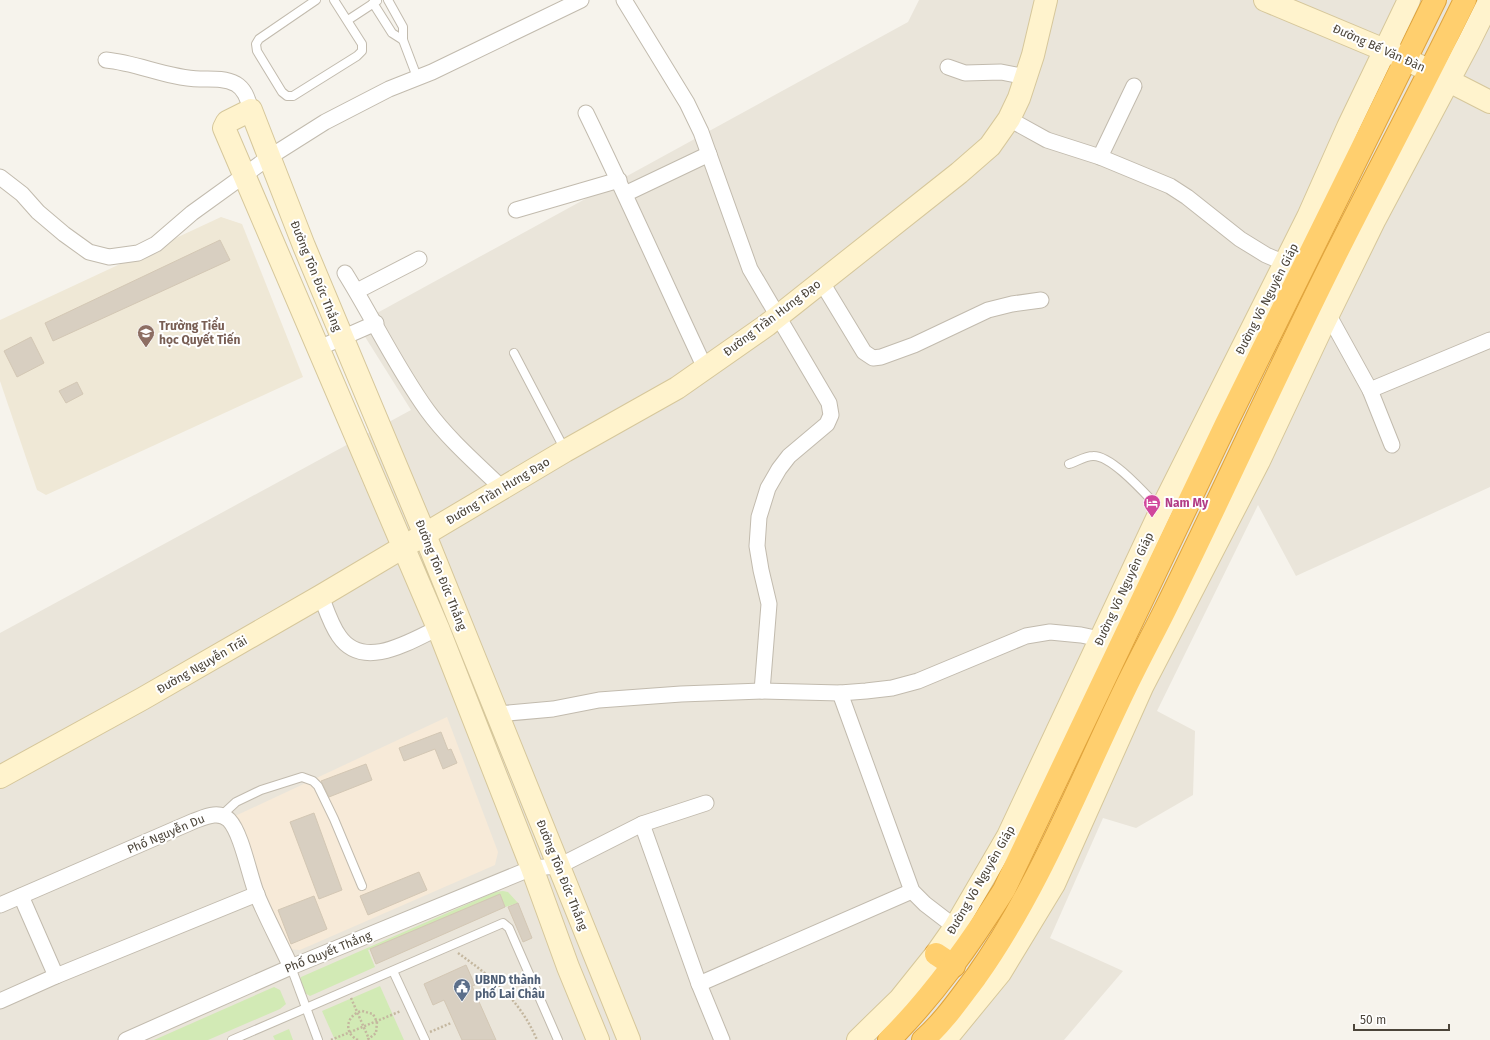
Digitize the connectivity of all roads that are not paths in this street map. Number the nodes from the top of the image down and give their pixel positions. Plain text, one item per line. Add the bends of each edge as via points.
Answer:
1 (316, 0) edge
2 (334, 0) edge
3 (388, 0) edge
4 (581, 0) edge
5 (624, 0) edge
6 (1046, 0) edge
7 (1266, 0) edge
8 (1409, 0) edge
9 (1435, 0) edge
10 (1465, 0) edge
11 (1490, 0) edge
12 (376, 1) edge
13 (348, 20) junction
14 (403, 40) junction
15 (1385, 50) junction
16 (1406, 59) junction
17 (106, 60) dead end
18 (948, 67) dead end
19 (1440, 75) junction
20 (417, 77) junction
21 (1026, 77) junction
22 (1134, 86) dead end
23 (1490, 102) edge
24 (251, 110) junction
25 (586, 113) dead end
26 (1009, 119) junction
27 (709, 154) junction
28 (1100, 157) junction
29 (268, 158) junction
30 (0, 177) edge
31 (244, 177) junction
32 (622, 187) junction
33 (516, 210) dead end
34 (419, 259) dead end
35 (1285, 263) junction
36 (345, 273) dead end
37 (821, 281) junction
38 (357, 292) junction
39 (1041, 300) dead end
40 (1328, 314) junction
41 (778, 316) junction
42 (376, 323) junction
43 (341, 338) junction
44 (1490, 340) edge
45 (319, 348) junction
46 (514, 353) dead end
47 (705, 368) junction
48 (1370, 390) junction
49 (1392, 445) dead end
50 (565, 451) junction
51 (1069, 464) dead end
52 (502, 489) junction
53 (1161, 510) junction
54 (425, 535) junction
55 (402, 549) junction
56 (321, 596) junction
57 (438, 628) junction
58 (1109, 643) junction
59 (762, 691) junction
60 (840, 693) junction
61 (498, 714) junction
62 (0, 777) edge
63 (706, 803) dead end
64 (222, 815) junction
65 (642, 824) junction
66 (559, 866) junction
67 (532, 868) junction
68 (362, 886) dead end
69 (912, 891) junction
70 (257, 894) junction
71 (21, 896) junction
72 (0, 905) edge
73 (955, 927) junction
74 (945, 960) junction
75 (291, 967) junction
76 (993, 968) junction
77 (393, 971) junction
78 (56, 976) junction
79 (699, 984) junction
80 (0, 1001) edge
81 (306, 1007) junction
82 (424, 1037) edge
83 (126, 1040) edge
84 (232, 1040) edge
85 (318, 1040) edge
86 (558, 1040) edge
87 (598, 1040) edge
88 (629, 1040) edge
89 (722, 1040) edge
90 (858, 1040) edge
91 (889, 1040) edge
92 (923, 1040) edge
93 (945, 1040) edge

1 - 13 lane via 259,39 256,44 257,51 287,96 293,96 360,54 362,44
2 - 13 lane
3 - 14 lane via 402,27
4 - 20 street
5 - 27 street via 687,103
6 - 21 street, Đường Trần Hưng Đạo
7 - 15 street, Đường Bế Văn Đàn
8 - 15 street, Đường Võ Nguyên Giáp
9 - 16 highway, Đường Võ Nguyên Giáp
10 - 19 highway
11 - 19 street
12 - 13 lane
12 - 14 lane via 392,33
14 - 20 lane
15 - 16 street, Đường Bế Văn Đàn
15 - 35 street, Đường Võ Nguyên Giáp
16 - 19 street, Đường Bế Văn Đàn
16 - 58 highway, Đường Võ Nguyên Giáp via 1226,424
17 - 24 street via 123,62 177,77 229,81 241,88
18 - 21 street via 965,73 1001,72
19 - 23 street, Đường Bế Văn Đàn
19 - 40 street via 1375,219
19 - 76 highway via 1362,201 1285,356 1037,879 1015,917
20 - 29 street via 350,108
21 - 26 street, Đường Trần Hưng Đạo
22 - 28 street
24 - 29 street, Đường Tôn Đức Thắng
24 - 31 street, Đường Tôn Đức Thắng via 227,122 224,128
25 - 32 street
26 - 28 street via 1046,140
26 - 37 street, Đường Trần Hưng Đạo via 990,146
27 - 32 street
27 - 41 street via 750,269
28 - 35 street via 1170,186 1188,197 1240,239
29 - 31 street
29 - 43 street, Đường Tôn Đức Thắng
30 - 31 street via 72,241 89,252 118,257 138,253 156,244 192,213
31 - 45 street, Đường Tôn Đức Thắng
32 - 33 street
32 - 47 street
34 - 38 street
35 - 53 street, Đường Võ Nguyên Giáp
36 - 38 street
37 - 39 street via 864,352 873,358 914,345 988,310
37 - 41 street, Đường Trần Hưng Đạo
38 - 42 street
40 - 48 street
40 - 76 street via 1259,460 1142,687 1054,884
41 - 47 street, Đường Trần Hưng Đạo
41 - 59 street via 829,403 831,414 827,424 789,456 779,469 768,488 759,517 757,546 769,604
42 - 43 street
42 - 52 street via 428,411
43 - 45 street
43 - 54 street, Đường Tôn Đức Thắng
44 - 48 street
45 - 55 street, Đường Tôn Đức Thắng
46 - 50 lane
47 - 50 street, Đường Trần Hưng Đạo via 677,388
48 - 49 street
50 - 52 street, Đường Trần Hưng Đạo
51 - 53 lane via 1093,456 1103,458 1116,466
52 - 54 street, Đường Trần Hưng Đạo
53 - 58 street, Đường Võ Nguyên Giáp
54 - 55 street, Đường Trần Hưng Đạo
54 - 61 street, Đường Tôn Đức Thắng
55 - 56 street, Đường Nguyễn Trãi
55 - 57 street, Đường Tôn Đức Thắng
56 - 57 street via 339,636 346,645 360,651 374,653 397,648
56 - 62 street, Đường Nguyễn Trãi
57 - 67 street, Đường Tôn Đức Thắng
58 - 60 street via 1050,632 1026,636 918,681 892,688
58 - 73 street, Đường Võ Nguyên Giáp via 1008,836
58 - 74 highway, Đường Võ Nguyên Giáp via 1004,890
59 - 60 street
59 - 61 street via 630,697
60 - 69 street
61 - 66 street, Đường Tôn Đức Thắng
63 - 65 street
64 - 68 lane via 236,802 261,790 302,777 313,781 334,819
64 - 70 street, Phố Nguyễn Du via 229,820 236,832
64 - 71 street, Phố Nguyễn Du via 210,815 200,819
65 - 66 street
65 - 79 street
66 - 67 street, Phố Quyết Thắng
66 - 88 street, Đường Tôn Đức Thắng
67 - 75 street, Phố Quyết Thắng
67 - 87 street, Đường Tôn Đức Thắng
69 - 73 street
69 - 79 street
70 - 75 street, Phố Nguyễn Du
70 - 78 street
71 - 72 street, Phố Nguyễn Du
71 - 78 street
73 - 74 street, Đường Võ Nguyên Giáp
74 - 90 street, Đường Võ Nguyên Giáp
74 - 91 highway, Đường Võ Nguyên Giáp via 913,1016
75 - 81 lane
75 - 83 street, Phố Quyết Thắng
76 - 92 highway via 959,1000
76 - 93 street
77 - 81 lane
77 - 82 lane
77 - 86 lane via 503,923 506,924
78 - 80 street
79 - 89 street
81 - 84 lane
81 - 85 lane

